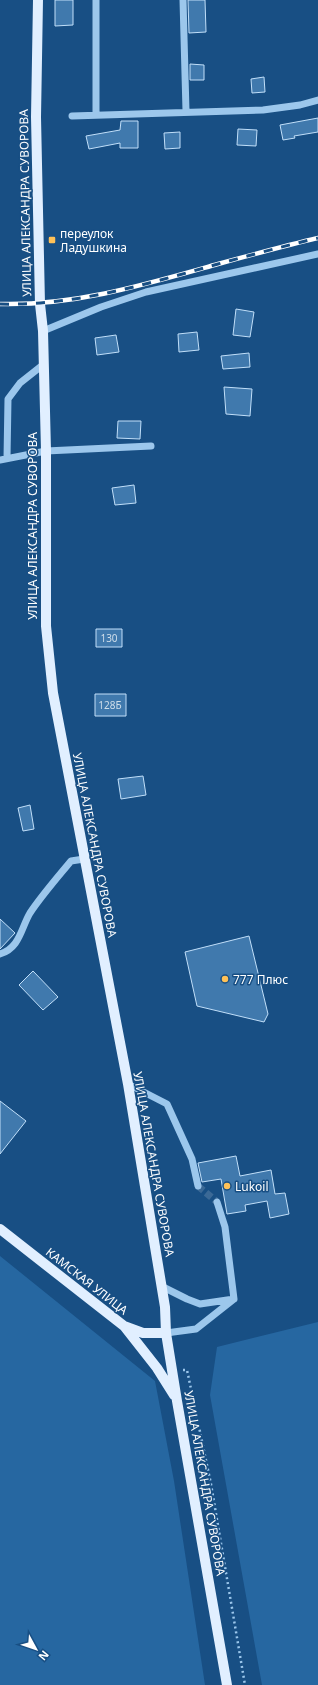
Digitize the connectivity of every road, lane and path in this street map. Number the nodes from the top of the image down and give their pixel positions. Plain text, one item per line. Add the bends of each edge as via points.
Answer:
1 (38, 0) edge
2 (96, 0) edge
3 (183, 0) edge
4 (318, 100) edge
5 (186, 111) junction
6 (96, 115) junction
7 (72, 116) dead end
8 (318, 254) edge
9 (43, 331) junction
10 (44, 364) junction
11 (151, 446) dead end
12 (46, 451) junction
13 (4, 459) edge
14 (84, 859) junction
15 (0, 954) edge
16 (128, 1084) junction
17 (198, 1186) tunnel mouth
18 (217, 1202) tunnel mouth
19 (0, 1229) edge
20 (161, 1286) junction
21 (234, 1299) junction
22 (124, 1326) junction
23 (166, 1333) junction
24 (172, 1372) junction
25 (177, 1401) junction
26 (227, 1685) edge
27 (245, 1685) edge

1 - 9 main road, УЛИЦА АЛЕКСАНДРА СУВОРОВА via 36,125 40,304
2 - 6 street
3 - 5 street
4 - 5 street via 263,110
5 - 6 street
6 - 7 street
8 - 9 street via 146,292
9 - 10 main road, УЛИЦА АЛЕКСАНДРА СУВОРОВА
10 - 12 main road, УЛИЦА АЛЕКСАНДРА СУВОРОВА
10 - 13 street via 20,383 8,400
11 - 12 street
12 - 13 street
12 - 14 main road, УЛИЦА АЛЕКСАНДРА СУВОРОВА via 46,626 54,693
14 - 15 street via 71,861 30,914 20,938 12,947
14 - 16 main road, УЛИЦА АЛЕКСАНДРА СУВОРОВА
16 - 17 street via 167,1104 192,1159
16 - 20 main road, УЛИЦА АЛЕКСАНДРА СУВОРОВА
18 - 21 street via 225,1227
19 - 22 main road, КАМСКАЯ УЛИЦА
20 - 21 street via 200,1304
20 - 23 main road, УЛИЦА АЛЕКСАНДРА СУВОРОВА
21 - 23 street via 196,1329
22 - 23 main road, КАМСКАЯ УЛИЦА via 143,1333
22 - 25 main road via 157,1368
23 - 24 main road, УЛИЦА АЛЕКСАНДРА СУВОРОВА
24 - 25 main road, УЛИЦА АЛЕКСАНДРА СУВОРОВА
24 - 27 path via 187,1370 211,1484
25 - 26 main road, УЛИЦА АЛЕКСАНДРА СУВОРОВА

